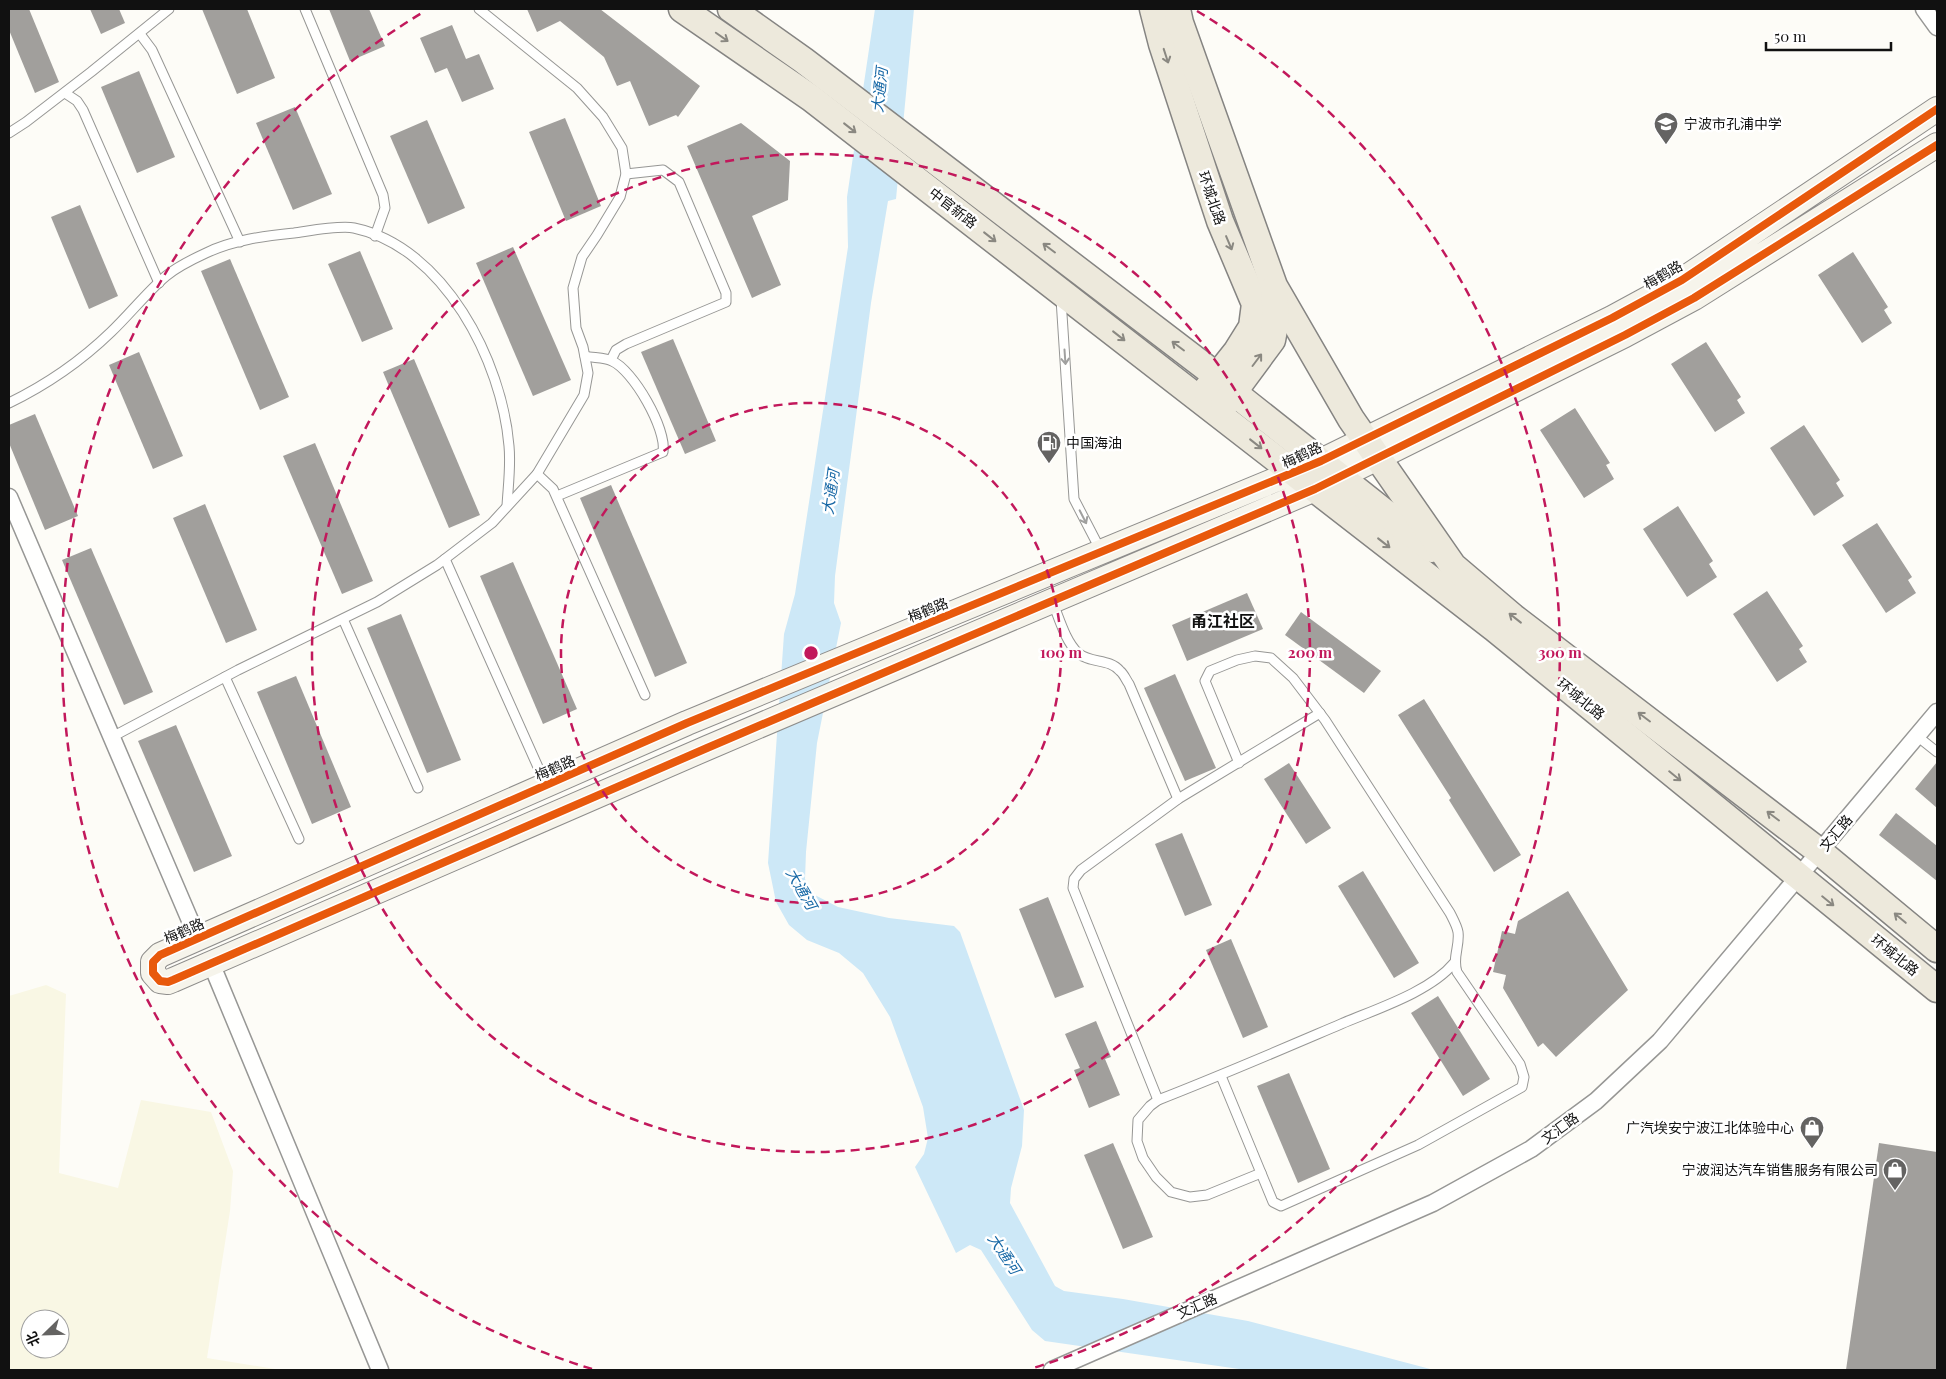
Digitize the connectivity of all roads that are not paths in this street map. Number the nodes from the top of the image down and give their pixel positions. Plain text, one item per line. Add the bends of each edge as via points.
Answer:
1 (169, 9) edge
2 (304, 9) edge
3 (479, 9) edge
4 (682, 9) edge
5 (731, 9) edge
6 (1153, 9) edge
7 (1177, 9) edge
8 (1924, 9) edge
9 (1937, 27) edge
10 (140, 34) junction
11 (64, 93) junction
12 (1937, 109) edge
13 (9, 132) edge
14 (1937, 145) edge
15 (626, 174) junction
16 (375, 236) junction
17 (240, 242) junction
18 (159, 283) junction
19 (1274, 286) junction
20 (1061, 291) junction
21 (585, 356) junction
22 (611, 360) junction
23 (1225, 384) junction
24 (9, 403) edge
25 (1209, 406) junction
26 (1371, 448) junction
27 (1330, 469) junction
28 (1294, 473) junction
29 (537, 474) junction
30 (1315, 489) junction
31 (556, 496) junction
32 (9, 497) edge
33 (507, 506) junction
34 (1102, 552) junction
35 (445, 559) junction
36 (1453, 566) junction
37 (1052, 601) junction
38 (343, 619) junction
39 (225, 677) junction
40 (645, 695) dead end
41 (1937, 712) edge
42 (1320, 713) junction
43 (1917, 736) junction
44 (112, 737) junction
45 (1937, 752) edge
46 (1239, 763) junction
47 (546, 786) junction
48 (418, 788) dead end
49 (1178, 799) junction
50 (298, 840) dead end
51 (1820, 852) junction
52 (1798, 876) junction
53 (198, 939) junction
54 (1937, 949) edge
55 (211, 963) junction
56 (1454, 963) junction
57 (1937, 989) edge
58 (1221, 1076) junction
59 (1158, 1100) junction
60 (1261, 1173) junction
61 (380, 1370) edge
62 (1052, 1370) edge

1 - 10 lane
2 - 16 lane via 383,195 385,208
3 - 15 lane via 577,88 602,117 622,148
4 -> 20 main road, 中官新路 via 811,98
23 -> 5 main road, 中官新路 via 803,60
6 -> 23 main road, 环城北路 via 1220,221 1255,304 1252,327 1237,351
7 - 19 main road, 环城北路
8 - 9 street
10 - 11 lane
10 - 17 lane via 152,50
11 - 13 lane
11 - 18 lane via 83,110
12 - 26 street, 梅鹤路 via 1682,280
14 - 26 street, 梅鹤路 via 1694,298 1625,335
15 - 21 lane via 620,197 582,257 573,288 576,328
15 - 22 lane via 663,170 678,182 726,293 726,302 626,344 616,350
16 - 17 lane via 353,228 256,237
16 - 33 lane via 390,240 418,260 453,296 484,351 502,402 509,446
17 - 18 lane via 206,253
18 - 24 lane via 110,333 70,367 36,390
23 -> 19 main road, 环城北路 via 1272,340 1276,319
19 - 26 main road, 环城北路
20 -> 25 main road, 中官新路
20 -> 34 lane via 1074,499
21 - 22 lane
21 - 29 lane via 588,373 584,395
22 - 31 lane via 627,372 648,403 664,444 663,452
23 - 25 main road, 环城北路
23 - 27 main road, 环城北路
25 -> 28 main road, 环城北路
26 - 27 street, 梅鹤路
26 - 36 main road, 环城北路
27 - 28 street, 梅鹤路
27 - 30 street, 梅鹤路
27 - 36 main road, 环城北路
28 - 30 main road, 环城北路
28 - 34 street, 梅鹤路
29 - 31 lane via 553,488
29 - 33 lane
30 - 37 street, 梅鹤路
30 -> 52 main road, 环城北路 via 1494,628
31 - 40 lane
32 - 44 street
33 - 35 lane via 492,523
34 - 47 street, 梅鹤路
35 - 38 lane via 377,602
35 - 47 lane
51 -> 36 main road, 环城北路 via 1513,617
37 - 49 lane via 1070,643 1079,654 1092,661 1109,662 1120,671
37 - 55 street, 梅鹤路
38 - 39 lane
38 - 48 lane
39 - 44 lane
39 - 50 lane
41 - 43 street, 文汇路
42 - 46 lane
42 - 46 lane via 1293,678 1271,658 1255,656 1210,671 1205,680
42 - 56 lane via 1450,913 1458,932
43 - 45 lane
43 - 51 street, 文汇路
44 - 53 street
46 - 49 lane
47 - 53 street, 梅鹤路
49 - 59 lane via 1081,870 1074,879 1073,888
51 - 52 street, 文汇路
54 -> 51 main road, 环城北路
52 -> 57 main road, 环城北路
52 - 62 street, 文汇路 via 1660,1042 1596,1101 1531,1149 1433,1203
53 - 55 street, 梅鹤路 via 160,956 153,962 153,973 160,981 168,982
55 - 61 street
56 - 58 lane via 1432,983 1391,1003
56 - 60 lane via 1520,1064 1524,1077 1522,1087 1418,1145 1281,1206 1273,1202
58 - 59 lane
58 - 60 lane
59 - 60 lane via 1138,1120 1137,1141 1156,1177 1171,1192 1190,1197 1208,1195

